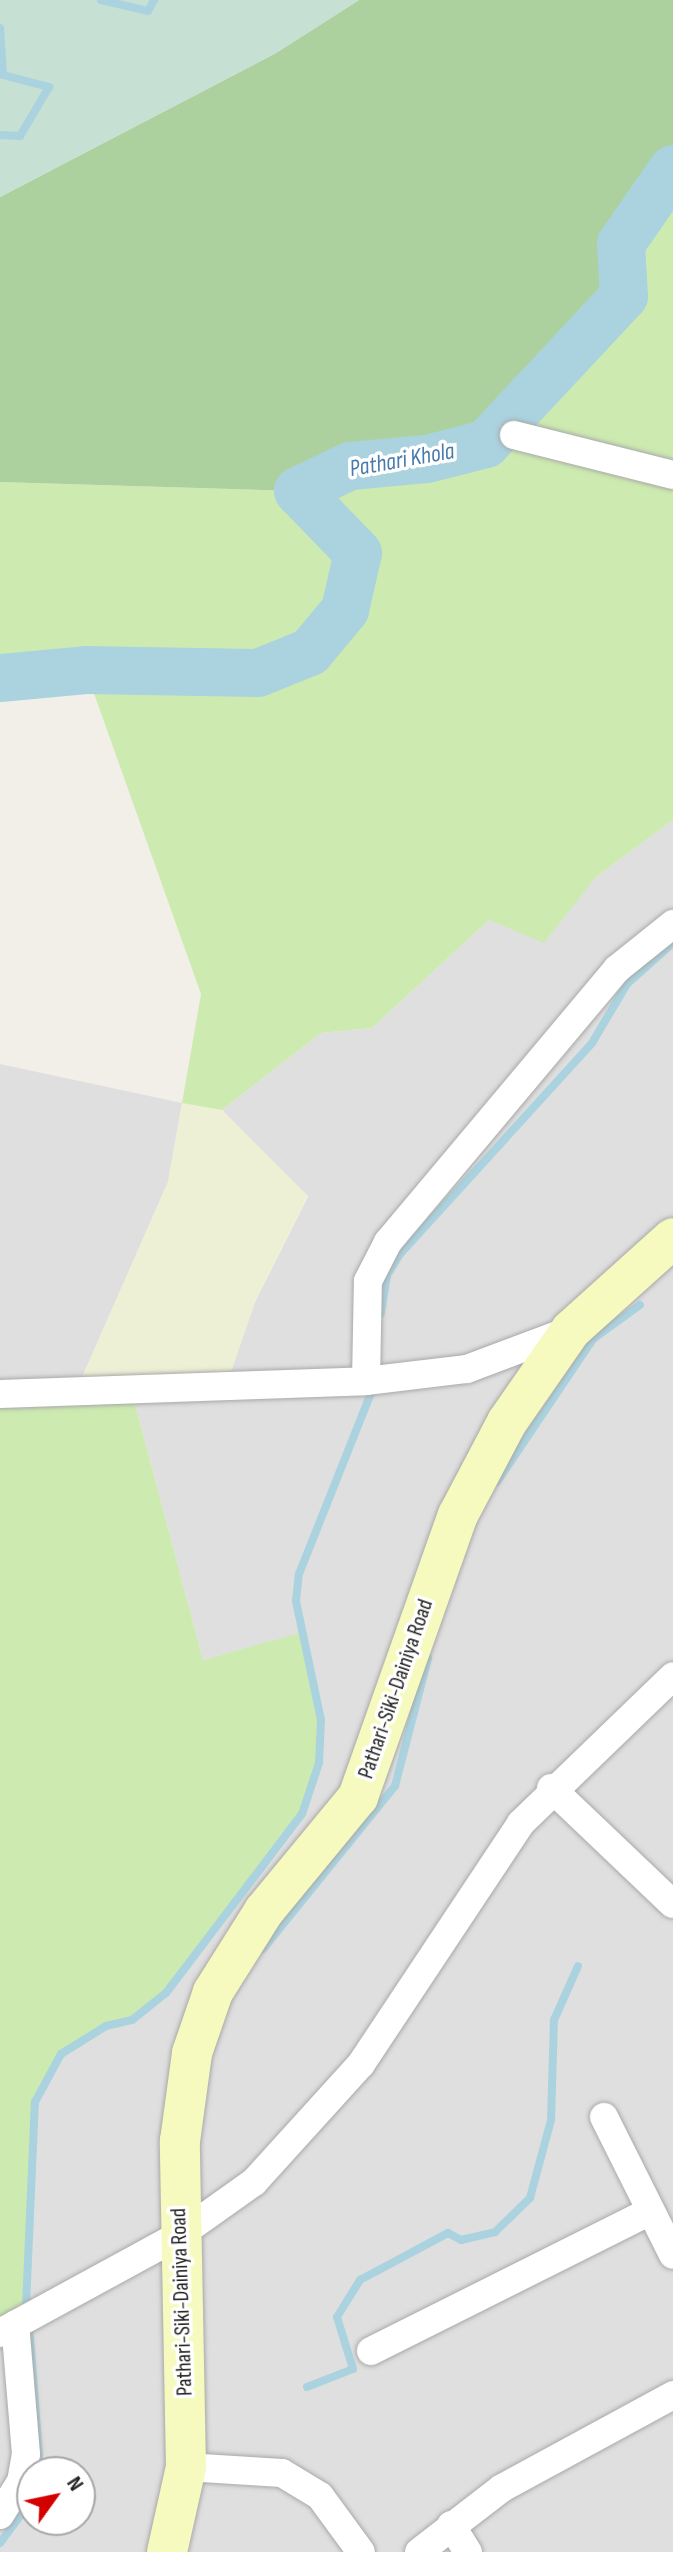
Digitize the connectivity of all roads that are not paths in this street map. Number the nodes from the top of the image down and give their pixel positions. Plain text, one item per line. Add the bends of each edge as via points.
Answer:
1 (514, 435) dead end
2 (673, 475) edge
3 (673, 924) edge
4 (673, 1238) edge
5 (571, 1330) junction
6 (366, 1381) junction
7 (0, 1394) edge
8 (673, 1676) edge
9 (551, 1788) junction
10 (673, 1904) edge
11 (604, 2117) dead end
12 (649, 2212) junction
13 (178, 2236) junction
14 (673, 2255) edge
15 (8, 2328) edge
16 (371, 2351) dead end
17 (673, 2395) edge
18 (186, 2467) junction
19 (0, 2515) edge
20 (451, 2525) junction
21 (167, 2552) edge
22 (361, 2552) edge
23 (419, 2552) edge
24 (468, 2552) edge

1 - 2 street
3 - 6 street via 617,969 388,1242 368,1281
4 - 5 main road, Pathari-Siki-Dainiya Road
5 - 6 street via 467,1369
5 - 13 main road, Pathari-Siki-Dainiya Road via 507,1422 458,1515 358,1797 264,1911 213,1992 188,2082
6 - 7 street
8 - 9 street
9 - 10 street
9 - 13 street via 307,2130 254,2182
11 - 12 street
12 - 14 street
12 - 16 street
13 - 15 street
13 - 18 main road, Pathari-Siki-Dainiya Road
15 - 19 street via 26,2454 21,2482
17 - 20 street via 502,2488
18 - 21 main road, Pathari-Siki-Dainiya Road
18 - 22 street via 282,2473 320,2496
20 - 23 street
20 - 24 street

